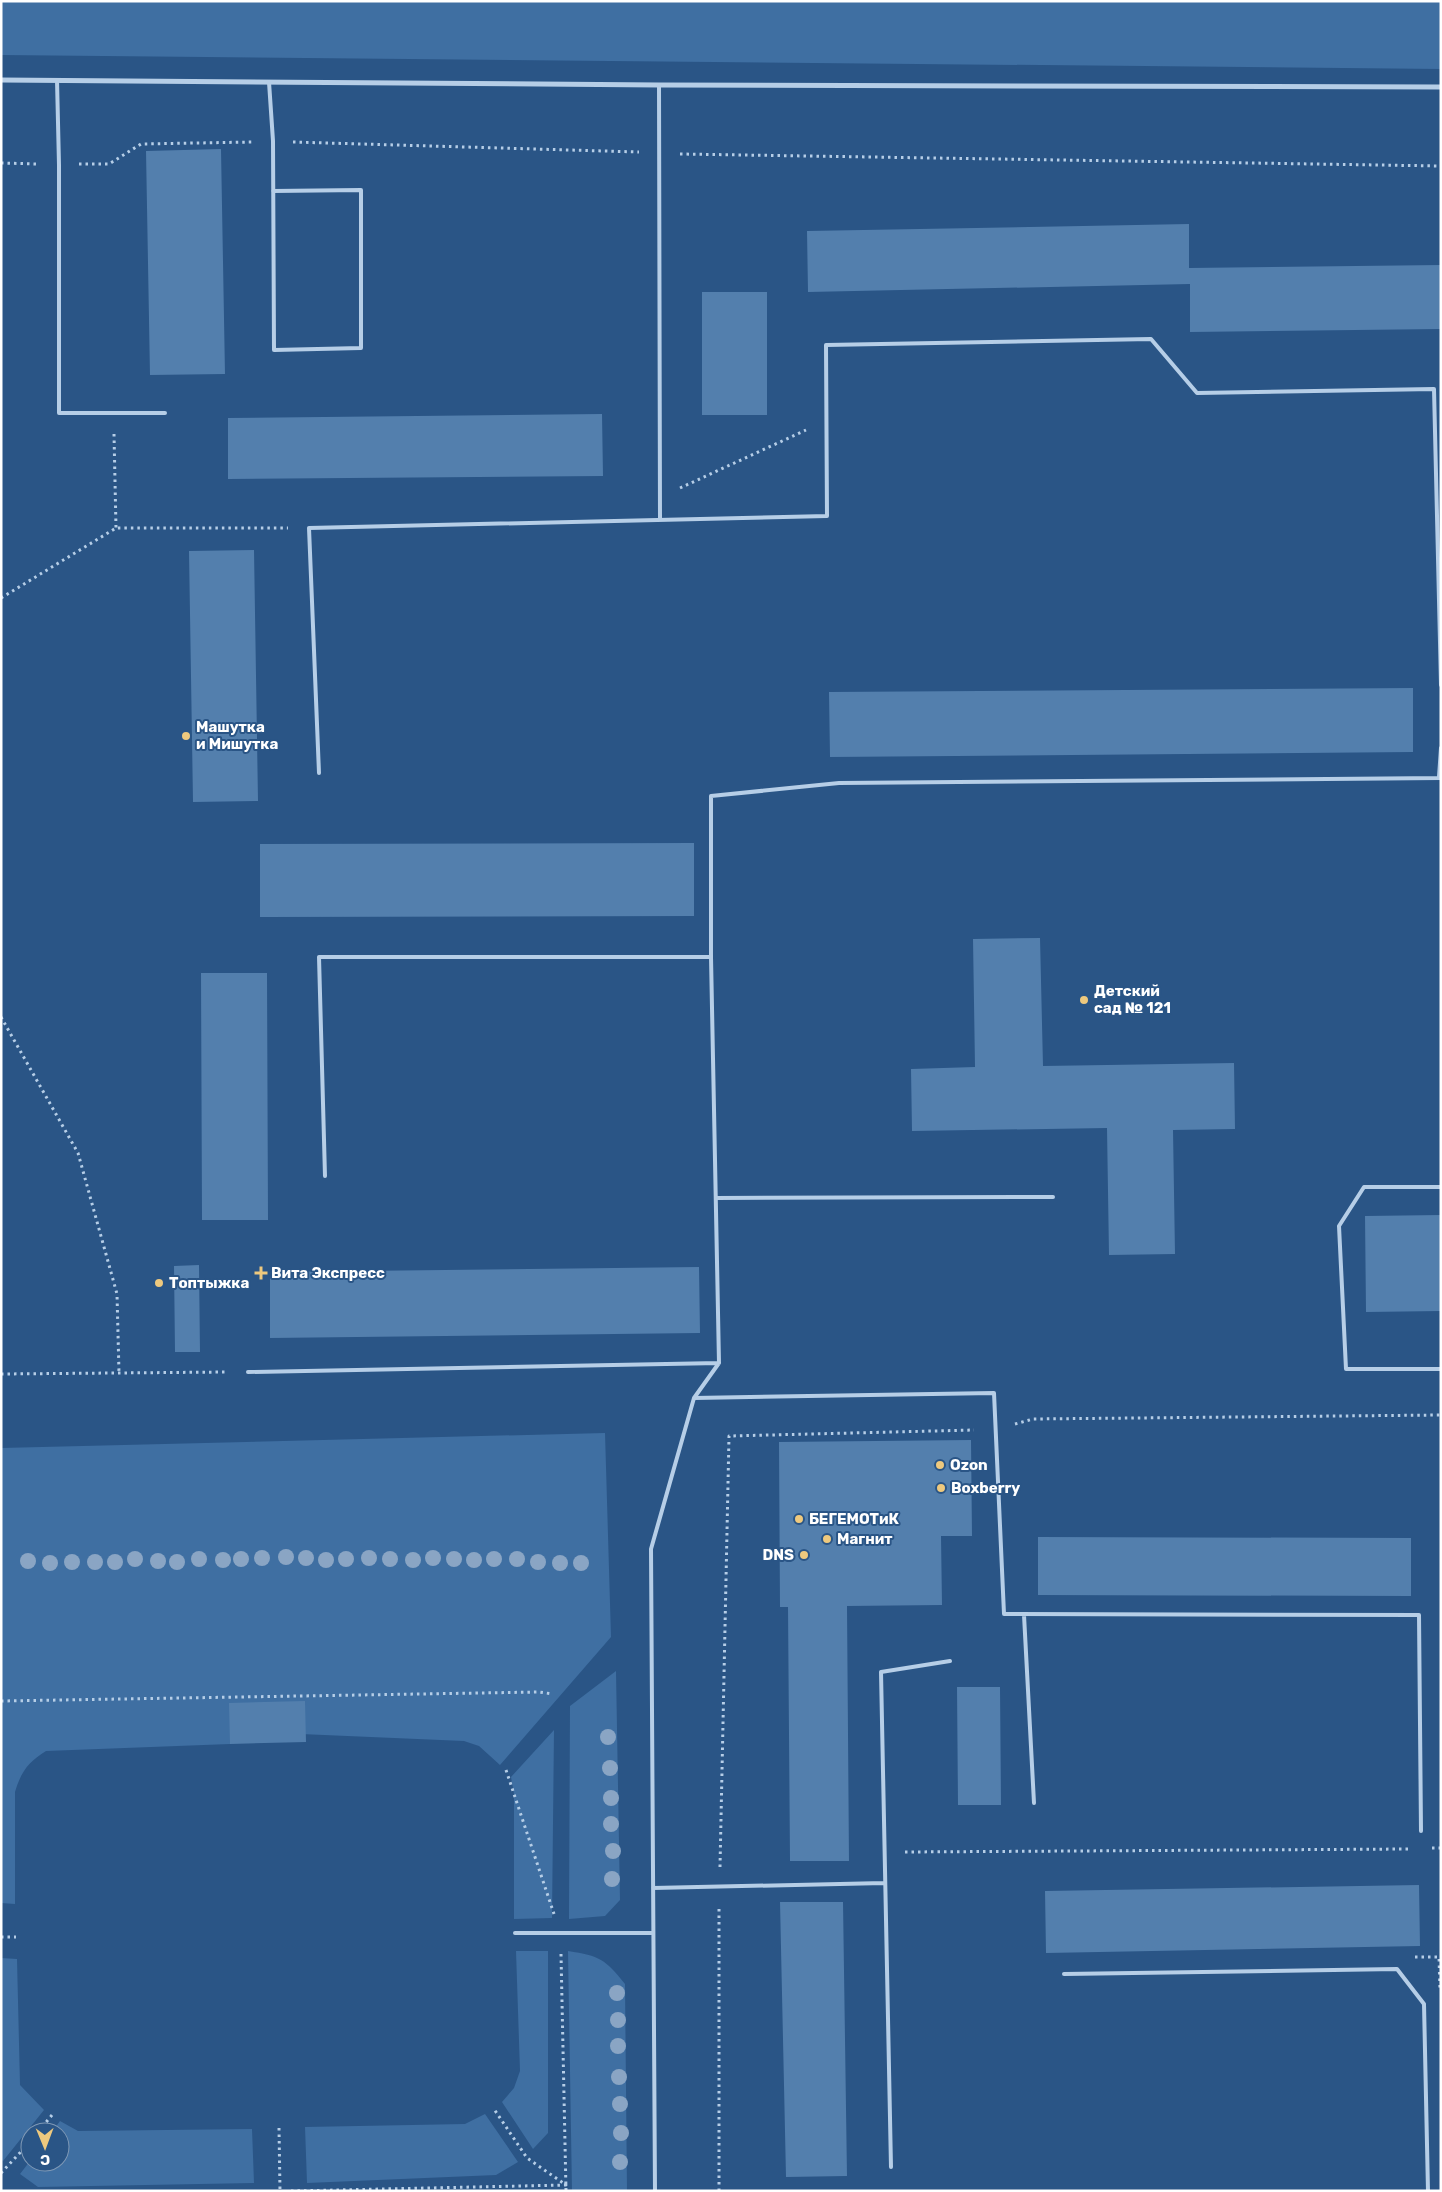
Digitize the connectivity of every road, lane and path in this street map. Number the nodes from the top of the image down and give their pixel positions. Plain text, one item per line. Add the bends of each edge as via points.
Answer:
1 (1, 80) edge
2 (57, 80) junction
3 (269, 82) junction
4 (659, 86) junction
5 (1441, 87) edge
6 (273, 141) junction
7 (661, 153) junction
8 (80, 164) dead end
9 (1441, 166) edge
10 (273, 191) junction
11 (114, 413) junction
12 (164, 413) dead end
13 (827, 420) junction
14 (660, 498) junction
15 (660, 520) junction
16 (116, 528) junction
17 (309, 528) junction
18 (1, 598) edge
19 (1441, 685) edge
20 (1441, 748) edge
21 (319, 773) dead end
22 (1440, 777) edge
23 (711, 957) junction
24 (1, 1017) edge
25 (325, 1176) dead end
26 (1441, 1187) edge
27 (1053, 1196) dead end
28 (716, 1198) junction
29 (719, 1363) junction
30 (1441, 1369) edge
31 (248, 1372) joint
32 (118, 1373) junction
33 (1, 1374) edge
34 (694, 1398) junction
35 (1441, 1415) edge
36 (996, 1430) junction
37 (1024, 1614) junction
38 (950, 1661) dead end
39 (553, 1694) dead end
40 (1, 1701) edge
41 (506, 1770) dead end
42 (1034, 1803) dead end
43 (1421, 1831) dead end
44 (1431, 1848) dead end
45 (1441, 1848) edge
46 (1411, 1849) dead end
47 (720, 1850) dead end
48 (884, 1853) junction
49 (884, 1882) junction
50 (719, 1885) junction
51 (653, 1888) junction
52 (515, 1933) dead end
53 (560, 1933) junction
54 (653, 1933) junction
55 (1, 1937) edge
56 (16, 1937) dead end
57 (1064, 1974) dead end
58 (494, 2110) dead end
59 (52, 2115) dead end
60 (46, 2122) edge
61 (279, 2128) dead end
62 (20, 2153) edge
63 (891, 2167) dead end
64 (1, 2174) edge
65 (566, 2185) junction
66 (280, 2191) edge
67 (291, 2191) edge
68 (566, 2191) edge
69 (655, 2191) edge
70 (719, 2191) edge
71 (1428, 2191) edge

1 - 2 street
2 - 3 street
2 - 11 lane via 59,413
3 - 4 street
3 - 6 lane
4 - 5 street
4 - 7 lane
6 - 7 path
6 - 8 path via 141,144 109,164
6 - 10 lane
7 - 9 path
7 - 14 lane
10 - 10 lane via 274,350 361,348 360,190
11 - 12 lane
11 - 16 path
13 - 14 path
13 - 15 lane via 827,516
13 - 19 lane via 826,345 1151,340 1197,393 1434,389
14 - 15 lane
15 - 17 lane
16 - 17 path
16 - 18 path
17 - 21 lane
20 - 22 lane
22 - 23 lane via 839,783 711,796
23 - 25 lane via 318,957
23 - 28 lane
24 - 32 path via 78,1152 117,1294
26 - 30 lane via 1364,1188 1339,1226 1346,1369
27 - 28 lane
28 - 29 lane
29 - 31 lane
29 - 34 lane
31 - 32 path
32 - 33 path
34 - 36 lane via 994,1393
34 - 51 lane via 651,1549
35 - 36 path via 1033,1419
36 - 37 lane via 1004,1614
36 - 47 path via 729,1436
37 - 42 lane
37 - 43 lane via 1419,1615
38 - 48 lane via 881,1672
39 - 40 path
41 - 53 path
44 - 45 path
46 - 48 path
48 - 49 lane
49 - 50 lane
49 - 63 lane
50 - 51 lane
50 - 70 path
51 - 54 lane
52 - 53 lane
53 - 54 lane
53 - 65 path
54 - 69 lane
55 - 56 path
57 - 71 lane via 1397,1969 1424,2004
58 - 65 path via 527,2158
59 - 60 path
61 - 66 path
62 - 64 path
65 - 67 path
65 - 68 path

